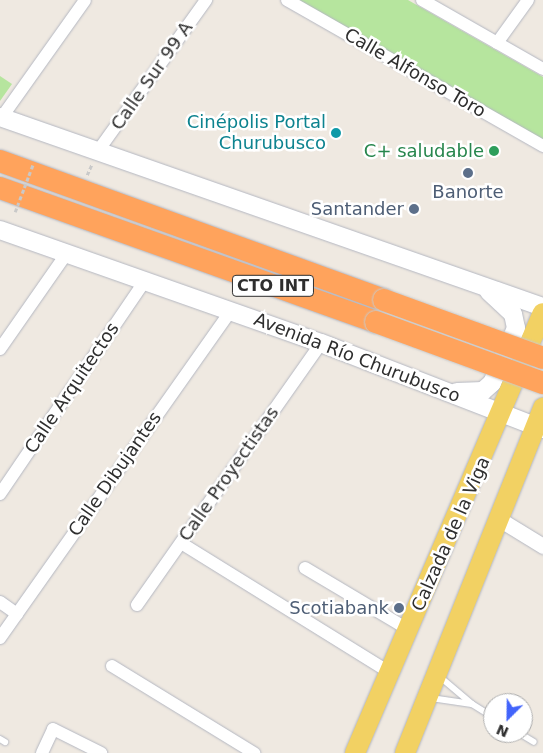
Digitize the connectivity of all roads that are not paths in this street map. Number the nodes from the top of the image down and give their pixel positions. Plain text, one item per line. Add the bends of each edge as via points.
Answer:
1 (85, 0) edge
2 (206, 0) edge
3 (287, 0) edge
4 (422, 0) edge
5 (528, 0) edge
6 (497, 43) junction
7 (543, 69) edge
8 (1, 117) edge
9 (543, 146) edge
10 (98, 151) junction
11 (0, 161) edge
12 (0, 188) edge
13 (0, 230) edge
14 (67, 254) junction
15 (145, 281) junction
16 (471, 282) junction
17 (543, 307) edge
18 (231, 311) junction
19 (543, 313) edge
20 (320, 343) junction
21 (0, 350) edge
22 (543, 358) edge
23 (543, 383) edge
24 (446, 392) junction
25 (543, 408) edge
26 (503, 414) junction
27 (539, 428) edge
28 (0, 494) edge
29 (499, 519) junction
30 (181, 543) junction
31 (543, 546) edge
32 (305, 568) dead end
33 (0, 602) edge
34 (137, 605) dead end
35 (17, 614) junction
36 (409, 630) junction
37 (0, 638) edge
38 (112, 666) dead end
39 (389, 672) junction
40 (436, 674) junction
41 (428, 698) junction
42 (472, 704) junction
43 (483, 711) edge
44 (42, 753) edge
45 (101, 753) edge
46 (254, 753) edge
47 (355, 753) edge
48 (406, 753) edge

1 - 8 street
2 - 10 street, Calle Sur 99 A
3 - 9 street, Calle Alfonso Toro
4 - 6 street
5 - 6 street
6 - 7 street
8 - 10 main road
10 - 16 main road
11 - 22 highway, CTO INT, bridge
12 - 23 highway, CTO INT, bridge
13 - 14 main road, Avenida Río Churubusco / CTO INT
14 - 15 main road, Avenida Río Churubusco / CTO INT
14 - 21 street
15 - 18 main road, Avenida Río Churubusco / CTO INT
15 - 28 street, Calle Arquitectos
16 - 17 main road
16 - 24 main road via 513,314 516,328 488,387 475,393
18 - 20 main road, Avenida Río Churubusco / CTO INT
18 - 35 street, Calle Dibujantes
19 - 26 main road, Calzada de la Viga
20 - 24 main road, Avenida Río Churubusco / CTO INT
20 - 30 street, Calle Proyectistas
24 - 26 main road, Avenida Río Churubusco / CTO INT
25 - 27 main road, Calzada de la Viga
26 - 27 main road, Avenida Río Churubusco / CTO INT
26 - 36 main road, Calzada de la Viga
27 - 29 main road, Calzada de la Viga
29 - 31 street
29 - 40 main road, Calzada de la Viga
30 - 34 street, Calle Proyectistas
30 - 39 street
32 - 36 street
33 - 35 street
35 - 37 street, Calle Dibujantes
36 - 39 main road, Calzada de la Viga
38 - 46 street
39 - 47 main road, Calzada de la Viga
40 - 41 main road, Calzada de la Viga
40 - 42 lane
41 - 42 lane
41 - 48 main road, Calzada de la Viga
42 - 43 lane
44 - 45 street via 53,729

